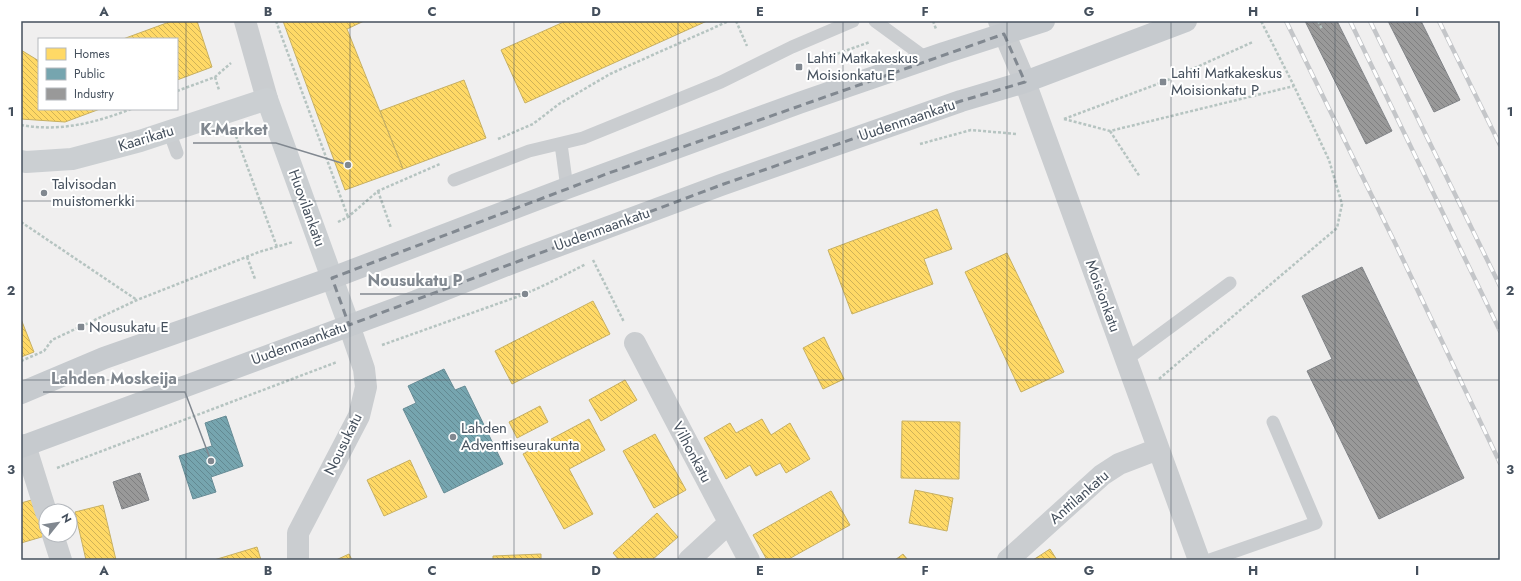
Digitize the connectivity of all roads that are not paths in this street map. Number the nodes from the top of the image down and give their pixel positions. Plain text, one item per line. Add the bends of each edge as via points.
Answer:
1 (245, 21) edge
2 (853, 21) edge
3 (875, 21) edge
4 (1044, 21) edge
5 (1186, 21) edge
6 (1001, 27) edge
7 (927, 59) junction
8 (1025, 82) junction
9 (267, 99) junction
10 (169, 131) junction
11 (560, 144) junction
12 (177, 153) dead end
13 (21, 161) edge
14 (454, 180) dead end
15 (567, 188) junction
16 (332, 278) junction
17 (1230, 284) dead end
18 (349, 325) junction
19 (635, 343) road end
20 (1127, 360) junction
21 (21, 393) edge
22 (1273, 422) dead end
23 (23, 446) edge
24 (1158, 449) junction
25 (43, 503) edge
26 (729, 523) junction
27 (56, 543) edge
28 (61, 560) edge
29 (298, 560) edge
30 (688, 560) edge
31 (749, 560) edge
32 (1008, 560) edge
33 (1199, 560) edge
34 (1210, 560) edge

1 - 9 street, Huovilankatu
2 - 11 lane via 721,82 583,138
3 - 7 lane
4 - 6 main road
5 - 8 main road, Uudenmaankatu
6 - 7 main road
6 - 8 street, Moisionkatu
7 - 15 main road
8 - 18 main road, Uudenmaankatu via 961,101 721,185
8 - 20 street, Moisionkatu
9 - 10 street, Kaarikatu
9 - 16 street, Huovilankatu
10 - 12 lane
10 - 13 street, Kaarikatu via 72,159
11 - 14 lane via 529,151
11 - 15 lane
15 - 16 main road
16 - 18 street, Huovilankatu
16 - 21 main road via 104,358
17 - 20 lane
18 - 23 main road, Uudenmaankatu
18 - 29 street, Nousukatu via 364,369 366,387 359,416 298,534
19 - 26 street, Vilhonkatu
20 - 24 street, Moisionkatu
22 - 34 lane via 1316,523
23 - 25 street
24 - 32 street, Anttilankatu via 1119,464 1102,475
24 - 33 street, Moisionkatu
26 - 30 street
26 - 31 street, Vilhonkatu
27 - 28 street

